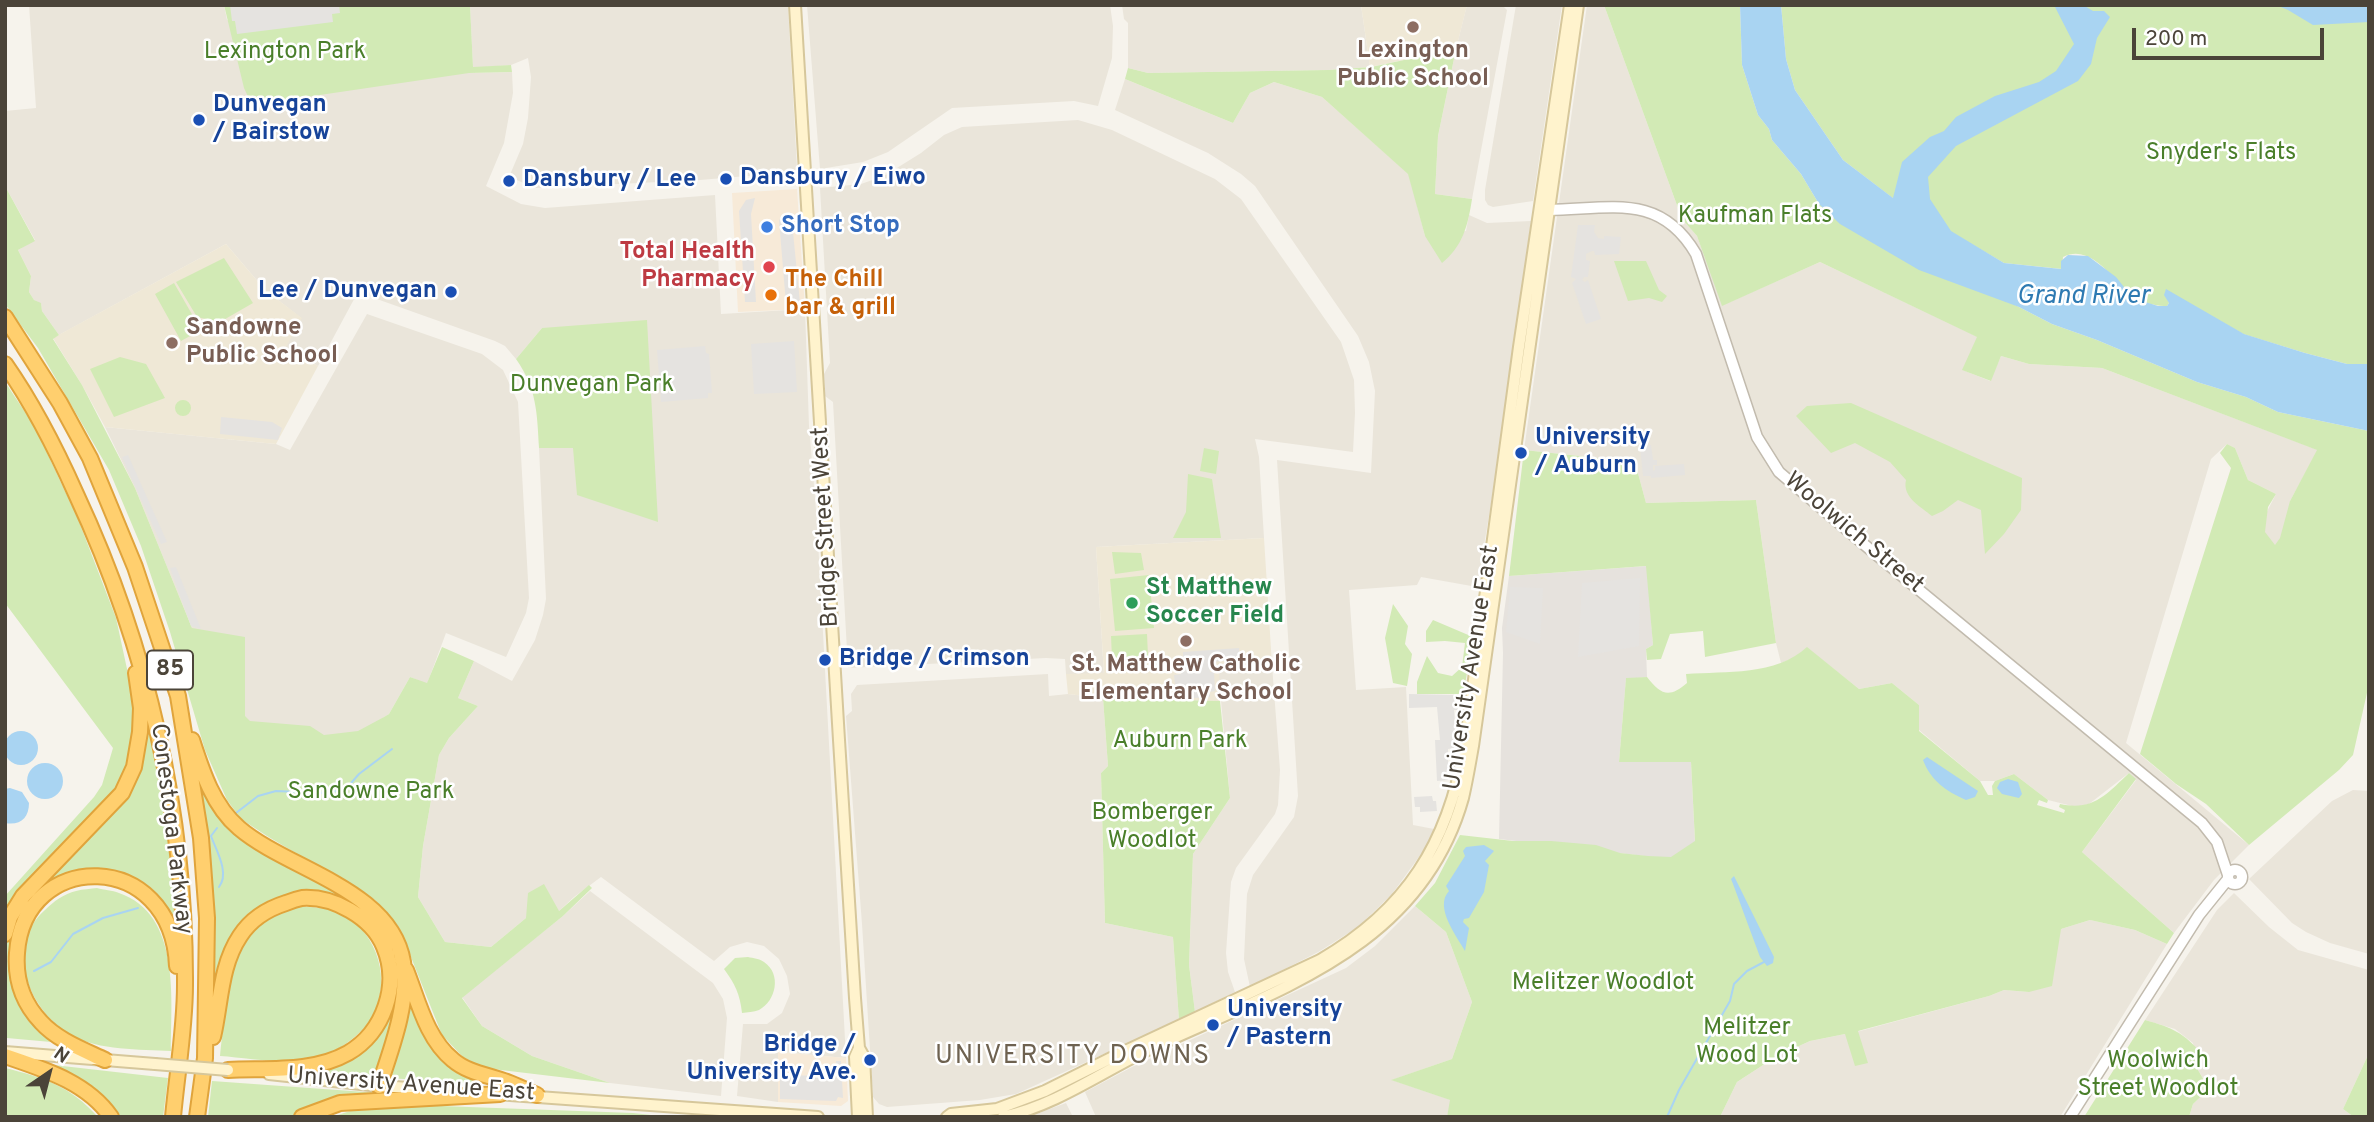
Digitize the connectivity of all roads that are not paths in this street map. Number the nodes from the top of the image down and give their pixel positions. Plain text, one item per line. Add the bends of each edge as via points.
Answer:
1 (795, 5) edge
2 (1570, 5) edge
3 (1578, 5) edge
4 (1549, 210) junction
5 (5, 317) edge
6 (5, 364) edge
7 (130, 630) junction
8 (178, 696) junction
9 (5, 934) edge
10 (403, 961) junction
11 (182, 1033) junction
12 (859, 1048) junction
13 (5, 1054) edge
14 (205, 1058) junction
15 (105, 1060) junction
16 (228, 1070) junction
17 (379, 1086) junction
18 (500, 1094) junction
19 (537, 1095) junction
20 (111, 1117) edge
21 (173, 1117) edge
22 (197, 1117) edge
23 (302, 1117) edge
24 (818, 1117) edge
25 (858, 1117) edge
26 (867, 1117) edge
27 (947, 1117) edge
28 (1003, 1117) edge
29 (2070, 1117) edge

1 - 12 main road, Bridge Street West
2 - 27 main road, University Avenue East via 1465,746 1457,788 1437,841 1414,879 1376,921 1320,960 1045,1091 997,1109
3 - 4 main road, University Avenue East
4 - 28 main road, University Avenue East via 1472,753 1462,800 1437,858 1381,928 1324,968 1051,1100
4 - 29 street, Woolwich Street via 1650,211 1688,239 1757,437 1779,472 2203,822 2217,842 2231,877 2199,915
5 - 8 highway, Conestoga Parkway / 85 via 90,458 135,567
6 - 7 highway, Conestoga Parkway / 85 via 61,460 97,539
7 - 9 highway via 141,708 135,767 122,793 23,896
7 - 11 highway, Conestoga Parkway / 85 via 165,760 178,853 184,926
8 - 10 highway via 204,774 216,800 237,827 357,897 383,920
8 - 14 highway, Conestoga Parkway / 85 via 201,838 207,918
10 - 17 highway via 401,1007
10 - 19 highway via 435,1040 453,1060
11 - 15 highway via 174,940 155,902 113,877 72,880 57,886 27,915 18,940 16,968 24,998 41,1023
11 - 21 highway, Conestoga Parkway / 85
12 - 25 main road, Bridge Street West via 855,1057
12 - 26 main road, Bridge Street West via 864,1057
13 - 15 main road, University Avenue East
13 - 20 highway via 82,1088
14 - 16 highway via 230,954 252,920 272,907 301,898 333,902 366,923 384,946 391,980 374,1030 349,1053 313,1065
14 - 22 highway, Conestoga Parkway / 85
15 - 16 main road, University Avenue East, bridge
16 - 17 main road, University Avenue East
17 - 18 main road, University Avenue East
18 - 19 main road, University Avenue East
18 - 23 highway via 340,1104
19 - 24 main road, University Avenue East

